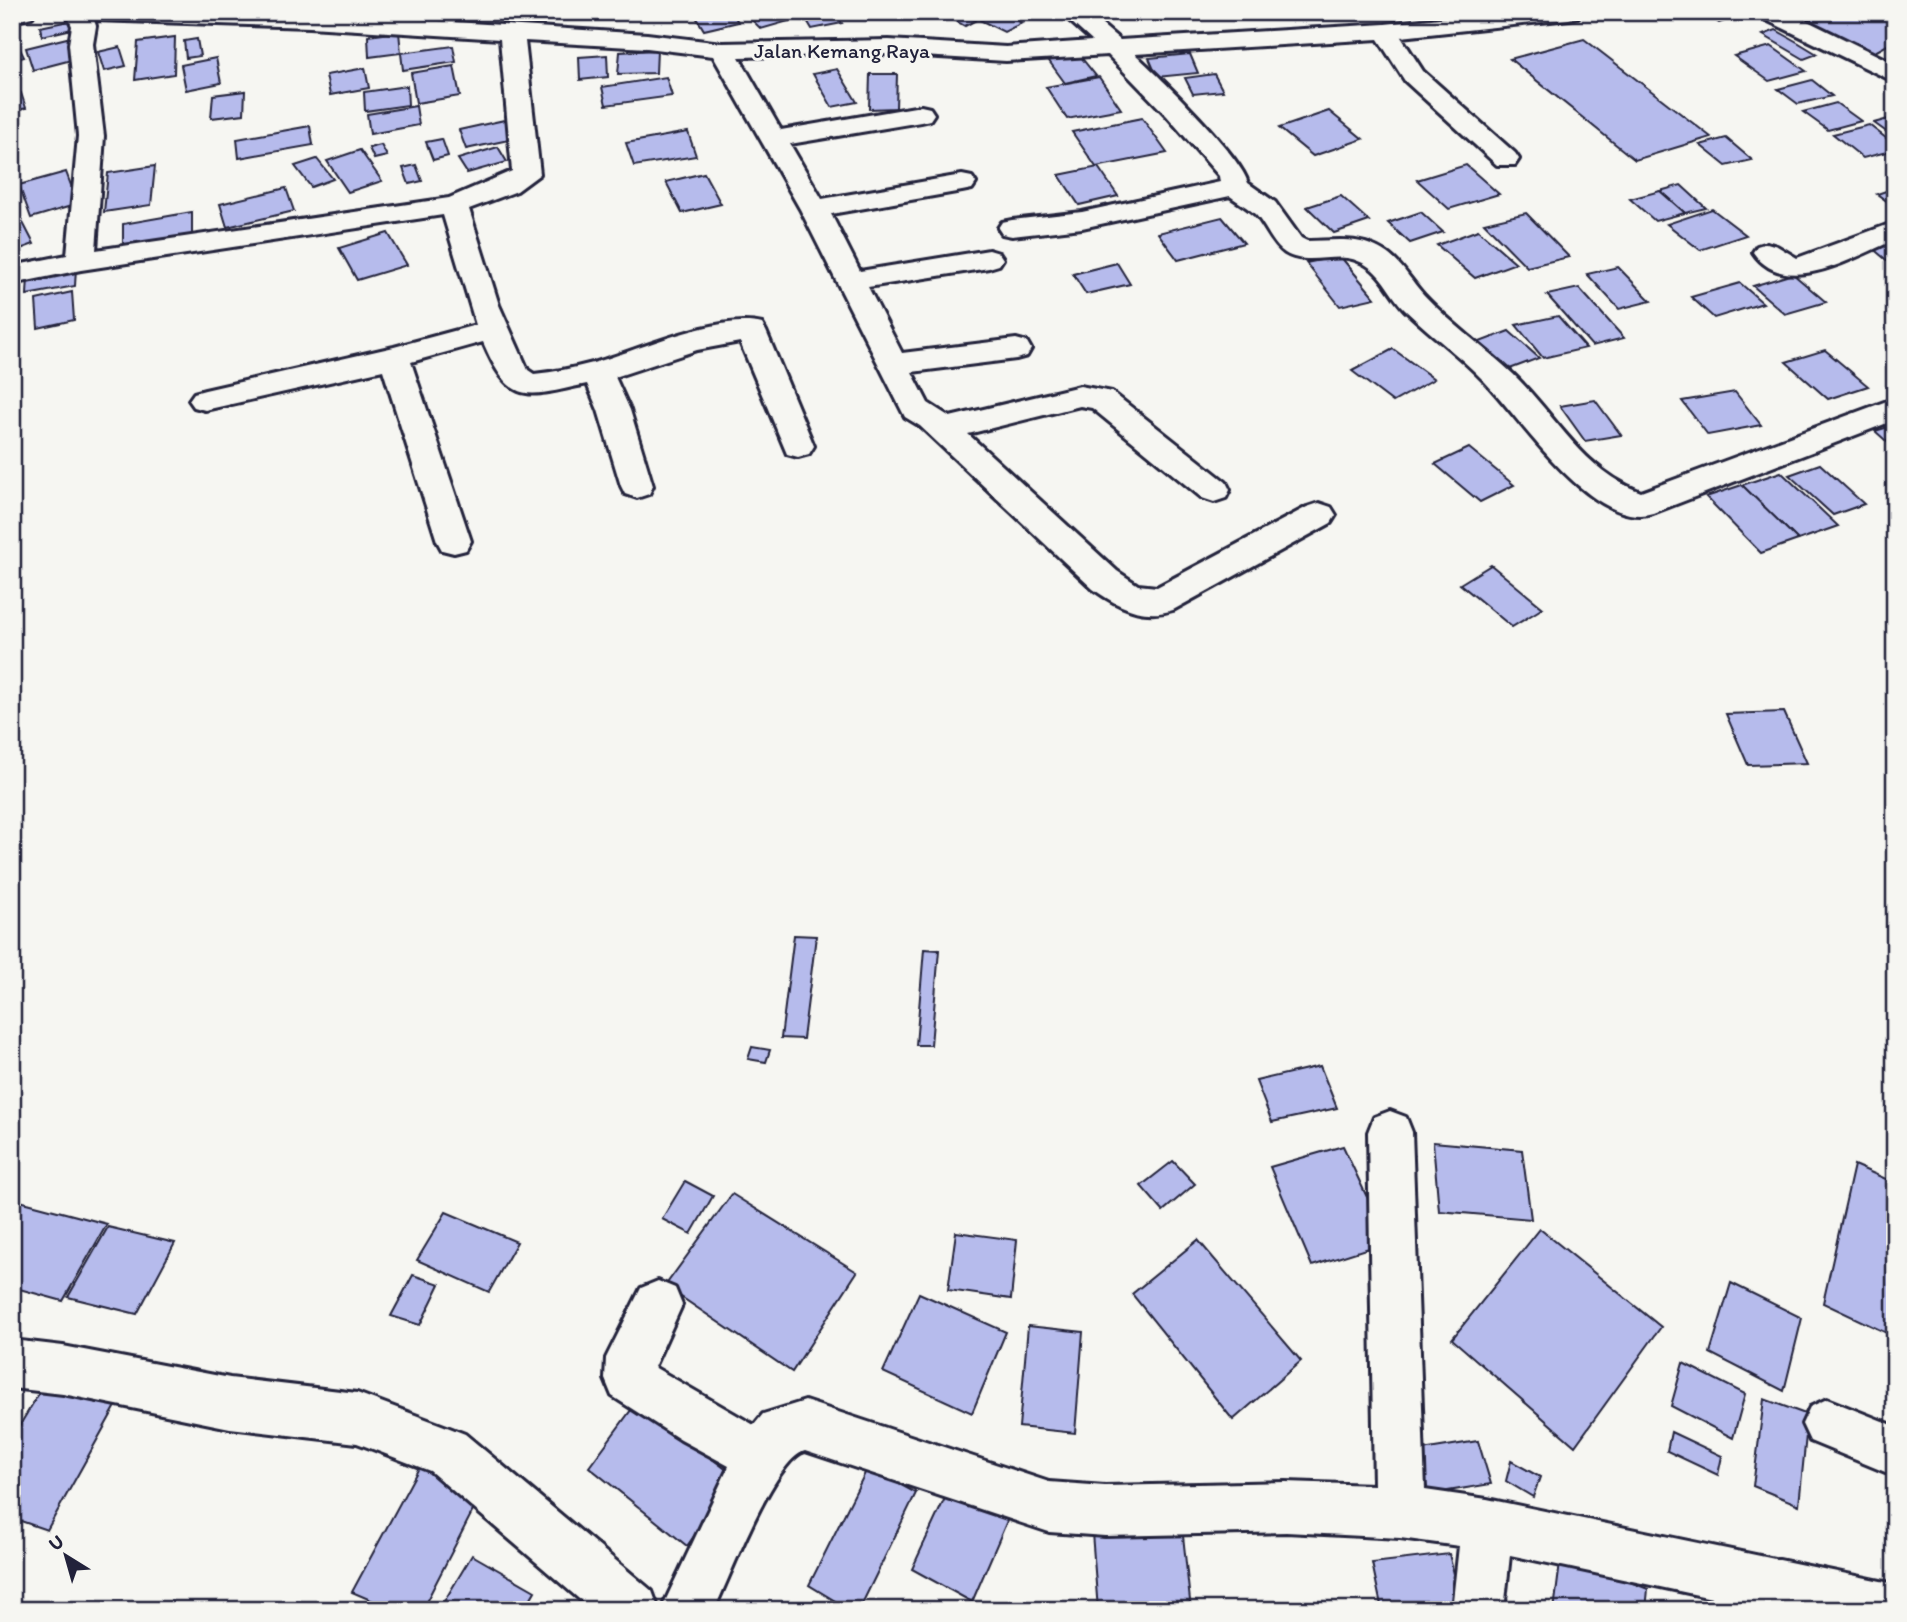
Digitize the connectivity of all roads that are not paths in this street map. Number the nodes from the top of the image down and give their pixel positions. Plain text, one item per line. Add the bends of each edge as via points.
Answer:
1 (23, 12) edge
2 (1072, 12) edge
3 (1262, 12) edge
4 (1569, 12) edge
5 (1769, 12) edge
6 (78, 13) edge
7 (116, 13) edge
8 (12, 15) edge
9 (485, 22) edge
10 (1385, 31) junction
11 (512, 33) junction
12 (1286, 35) junction
13 (1116, 47) junction
14 (722, 50) junction
15 (1895, 74) edge
16 (921, 114) dead end
17 (774, 139) junction
18 (1506, 159) dead end
19 (962, 183) dead end
20 (1235, 187) junction
21 (454, 205) junction
22 (814, 209) junction
23 (1012, 229) dead end
24 (1895, 230) edge
25 (1767, 252) dead end
26 (989, 259) dead end
27 (81, 261) junction
28 (12, 275) edge
29 (851, 281) junction
30 (492, 330) junction
31 (1016, 349) dead end
32 (394, 357) junction
33 (895, 364) junction
34 (597, 372) junction
35 (205, 400) dead end
36 (1895, 408) edge
37 (942, 430) junction
38 (798, 446) dead end
39 (638, 486) dead end
40 (1214, 490) dead end
41 (1319, 514) dead end
42 (454, 541) dead end
43 (1390, 1132) dead end
44 (658, 1305) dead end
45 (12, 1364) edge
46 (1827, 1424) dead end
47 (1895, 1451) edge
48 (760, 1455) junction
49 (1401, 1512) junction
50 (1487, 1525) junction
51 (633, 1610) edge
52 (687, 1610) edge
53 (1478, 1610) edge
54 (1895, 1610) edge

1 - 8 street
2 - 13 street
3 - 12 street
4 - 10 street, Jalan Kemang Raya
5 - 15 street
6 - 7 street, Jalan Kemang Raya
6 - 27 street via 85,26 81,44 91,136
7 - 9 street, Jalan Kemang Raya
9 - 11 street, Jalan Kemang Raya
10 - 12 street, Jalan Kemang Raya
10 - 18 street via 1414,76
11 - 14 street, Jalan Kemang Raya via 648,31
11 - 21 street via 526,174
12 - 13 street, Jalan Kemang Raya
13 - 14 street, Jalan Kemang Raya via 1006,54 889,47
13 - 20 street via 1189,123 1232,175
14 - 17 street
16 - 17 street
17 - 22 street
19 - 22 street
20 - 23 street via 1082,220
20 - 36 street via 1265,208 1291,244 1301,250 1359,250 1376,258 1393,272 1413,301 1504,383 1563,453 1605,491 1641,505
21 - 27 street
21 - 30 street
22 - 29 street
24 - 25 street via 1800,267
26 - 29 street
27 - 28 street
29 - 33 street
30 - 32 street
30 - 34 street via 516,379 528,385
31 - 33 street
32 - 35 street
32 - 42 street
33 - 37 street via 916,410
34 - 38 street via 683,345 751,331
34 - 39 street
37 - 40 street via 1080,396 1101,399
37 - 41 street via 1105,580 1130,597 1161,601
43 - 49 street
44 - 48 street via 630,1358 629,1379 677,1411
45 - 51 street via 230,1403 357,1418 447,1452
46 - 47 street
48 - 49 street via 781,1432 805,1426 1049,1507
48 - 52 street
49 - 50 street
50 - 53 street
50 - 54 street

